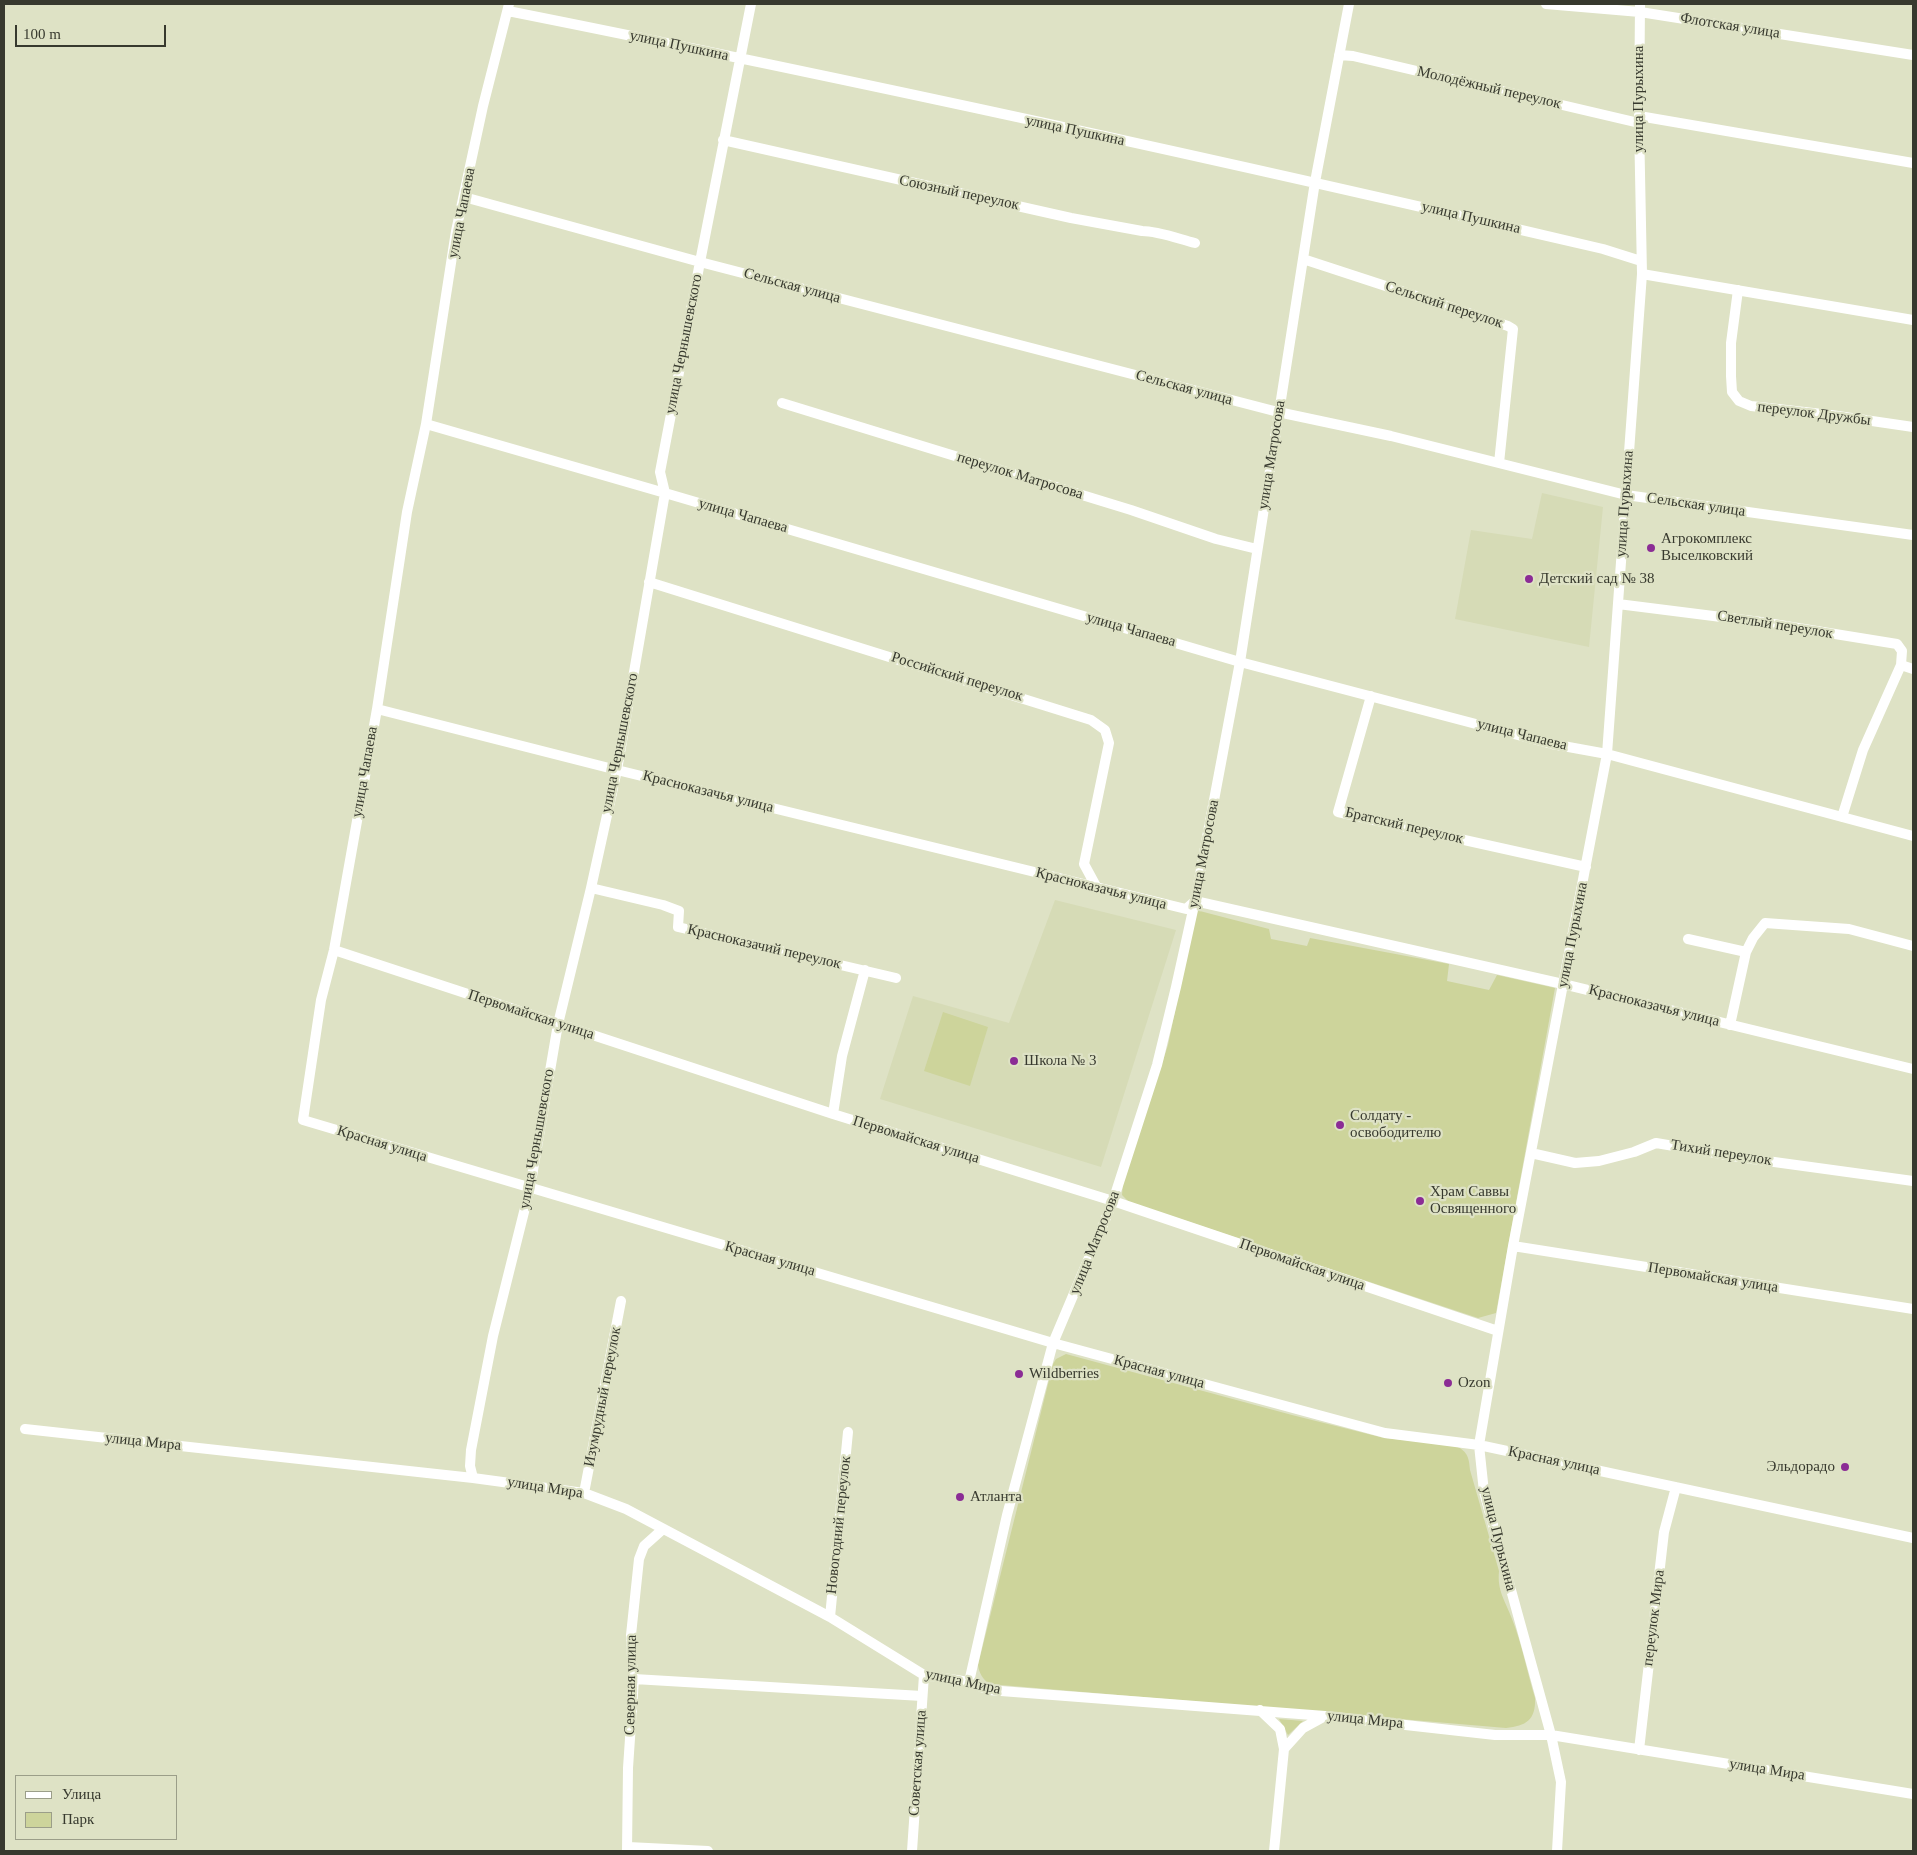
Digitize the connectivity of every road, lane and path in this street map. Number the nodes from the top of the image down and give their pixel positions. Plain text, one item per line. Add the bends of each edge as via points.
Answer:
1 (751, 4) edge
2 (1349, 4) edge
3 (1546, 4) edge
4 (508, 7) edge
5 (1640, 8) edge
6 (1339, 55) junction
7 (1913, 56) edge
8 (740, 58) junction
9 (1639, 119) junction
10 (723, 140) junction
11 (1913, 163) edge
12 (1315, 182) junction
13 (464, 197) junction
14 (1195, 243) dead end
15 (1303, 259) junction
16 (1641, 261) junction
17 (700, 262) junction
18 (1642, 274) junction
19 (1738, 290) junction
20 (1913, 320) edge
21 (782, 403) dead end
22 (1278, 412) junction
23 (426, 424) junction
24 (1913, 427) edge
25 (1499, 463) junction
26 (665, 492) junction
27 (1626, 495) junction
28 (1913, 535) edge
29 (1257, 549) junction
30 (649, 582) junction
31 (1618, 604) junction
32 (1240, 662) junction
33 (1901, 664) junction
34 (1913, 669) edge
35 (1371, 696) junction
36 (377, 709) junction
37 (1607, 754) junction
38 (617, 770) junction
39 (1842, 817) junction
40 (1913, 836) edge
41 (1586, 867) junction
42 (591, 888) junction
43 (1097, 888) junction
44 (1195, 901) junction
45 (1688, 940) dead end
46 (1913, 946) edge
47 (334, 950) junction
48 (1746, 952) junction
49 (865, 970) junction
50 (896, 978) dead end
51 (1563, 984) junction
52 (558, 1024) junction
53 (1730, 1025) junction
54 (1913, 1070) edge
55 (832, 1114) junction
56 (303, 1120) joint
57 (1531, 1153) junction
58 (1913, 1181) edge
59 (530, 1188) junction
60 (1113, 1201) junction
61 (1513, 1246) junction
62 (621, 1300) dead end
63 (1913, 1309) edge
64 (1498, 1331) junction
65 (1054, 1343) junction
66 (25, 1428) dead end
67 (848, 1432) dead end
68 (1479, 1445) junction
69 (473, 1478) junction
70 (1676, 1487) junction
71 (584, 1493) junction
72 (663, 1529) junction
73 (1913, 1538) edge
74 (830, 1617) junction
75 (924, 1675) junction
76 (634, 1679) junction
77 (969, 1682) junction
78 (922, 1696) junction
79 (1260, 1710) junction
80 (1325, 1716) junction
81 (1551, 1736) junction
82 (1284, 1749) junction
83 (1639, 1750) junction
84 (1913, 1794) edge
85 (627, 1849) edge
86 (708, 1851) edge
87 (912, 1851) edge
88 (1274, 1851) edge
89 (1557, 1851) edge

1 - 8 street, улица Чернышевского
2 - 6 street, улица Матросова
3 - 5 street, Флотская улица
4 - 8 street, улица Пушкина
4 - 13 street, улица Чапаева
5 - 7 street, Флотская улица
5 - 9 street, улица Пурыхина
6 - 9 street, Молодёжный переулок
6 - 12 street, улица Матросова
8 - 10 street, улица Чернышевского
8 - 12 street, улица Пушкина
9 - 11 street, Молодёжный переулок
9 - 16 street, улица Пурыхина
10 - 14 street, Союзный переулок via 1071,218 1153,231
10 - 17 street, улица Чернышевского
12 - 15 street, улица Матросова
12 - 16 street, улица Пушкина via 1603,249
13 - 17 street, Сельская улица
13 - 23 street, улица Чапаева
15 - 22 street, улица Матросова
15 - 25 street, Сельский переулок via 1513,329
16 - 18 street, улица Пурыхина
17 - 22 street, Сельская улица
17 - 26 street, улица Чернышевского via 660,472
18 - 19 street
18 - 27 street, улица Пурыхина
19 - 20 street
19 - 24 street, переулок Дружбы via 1731,343 1731,376 1732,392 1739,401 1752,406
21 - 29 street, переулок Матросова
22 - 25 street, Сельская улица
22 - 29 street, улица Матросова
23 - 26 street, улица Чапаева
23 - 36 street, улица Чапаева via 406,512
25 - 27 street, Сельская улица
26 - 30 street, улица Чернышевского
26 - 32 street, улица Чапаева
27 - 28 street, Сельская улица
27 - 31 street, улица Пурыхина
29 - 32 street, улица Матросова
30 - 38 street, улица Чернышевского
30 - 43 street, Российский переулок via 1091,720 1105,730 1109,743 1084,864
31 - 33 street, Светлый переулок via 1897,644 1902,651
31 - 37 street, улица Пурыхина
32 - 35 street, улица Чапаева
32 - 44 street, улица Матросова
33 - 34 street
33 - 39 street via 1863,750
35 - 37 street, улица Чапаева via 1552,744
35 - 41 street, Братский переулок via 1338,812
36 - 38 street, Красноказачья улица
36 - 47 street, улица Чапаева
37 - 39 street, улица Чапаева
37 - 41 street, улица Пурыхина
38 - 42 street, улица Чернышевского
38 - 43 street, Красноказачья улица
39 - 40 street, улица Чапаева
41 - 51 street, улица Пурыхина
42 - 49 street, Красноказачий переулок via 663,904 679,911 678,927
42 - 52 street, улица Чернышевского
43 - 44 street, Красноказачья улица via 1186,909
44 - 51 street, Красноказачья улица
44 - 60 street, улица Матросова via 1157,1064
45 - 48 street
46 - 48 street via 1850,929 1765,923 1752,938
47 - 52 street, Первомайская улица
47 - 56 street, улица Чапаева via 321,1000
48 - 53 street
49 - 50 street, Красноказачий переулок
49 - 55 street via 842,1056
51 - 53 street, Красноказачья улица
51 - 57 street, улица Пурыхина
52 - 55 street, Первомайская улица
52 - 59 street, улица Чернышевского
53 - 54 street, Красноказачья улица
55 - 60 street, Первомайская улица
56 - 59 street, Красная улица
57 - 58 street, Тихий переулок via 1575,1163 1599,1161 1656,1143
57 - 61 street, улица Пурыхина
59 - 65 street, Красная улица
59 - 69 street, улица Чернышевского via 492,1336 471,1450
60 - 64 street, Первомайская улица
60 - 65 street, улица Матросова
61 - 63 street, Первомайская улица
61 - 64 street, улица Пурыхина
62 - 71 street, Изумрудный переулок
64 - 68 street, улица Пурыхина
65 - 68 street, Красная улица via 1385,1433
65 - 77 street, улица Матросова via 1008,1515
66 - 69 street, улица Мира
67 - 74 street, Новогодний переулок
68 - 70 street, Красная улица
68 - 81 street, улица Пурыхина via 1484,1492
69 - 71 street, улица Мира
70 - 73 street, Красная улица
70 - 83 street, переулок Мира via 1664,1532
71 - 72 street, улица Мира via 626,1509
72 - 74 street, улица Мира
72 - 76 street, Северная улица via 644,1546 639,1559 631,1635
74 - 75 street, улица Мира
75 - 77 street, улица Мира
75 - 78 street, Советская улица
76 - 78 street, улица Мира
76 - 85 street, Северная улица
77 - 79 street, улица Мира via 988,1690
78 - 87 street, Советская улица
79 - 80 street, улица Мира
79 - 82 street via 1280,1729
80 - 81 street, улица Мира via 1495,1735
80 - 82 street via 1303,1728
81 - 83 street, улица Мира
81 - 89 street, улица Пурыхина via 1562,1782
82 - 88 street
83 - 84 street, улица Мира
85 - 86 street

